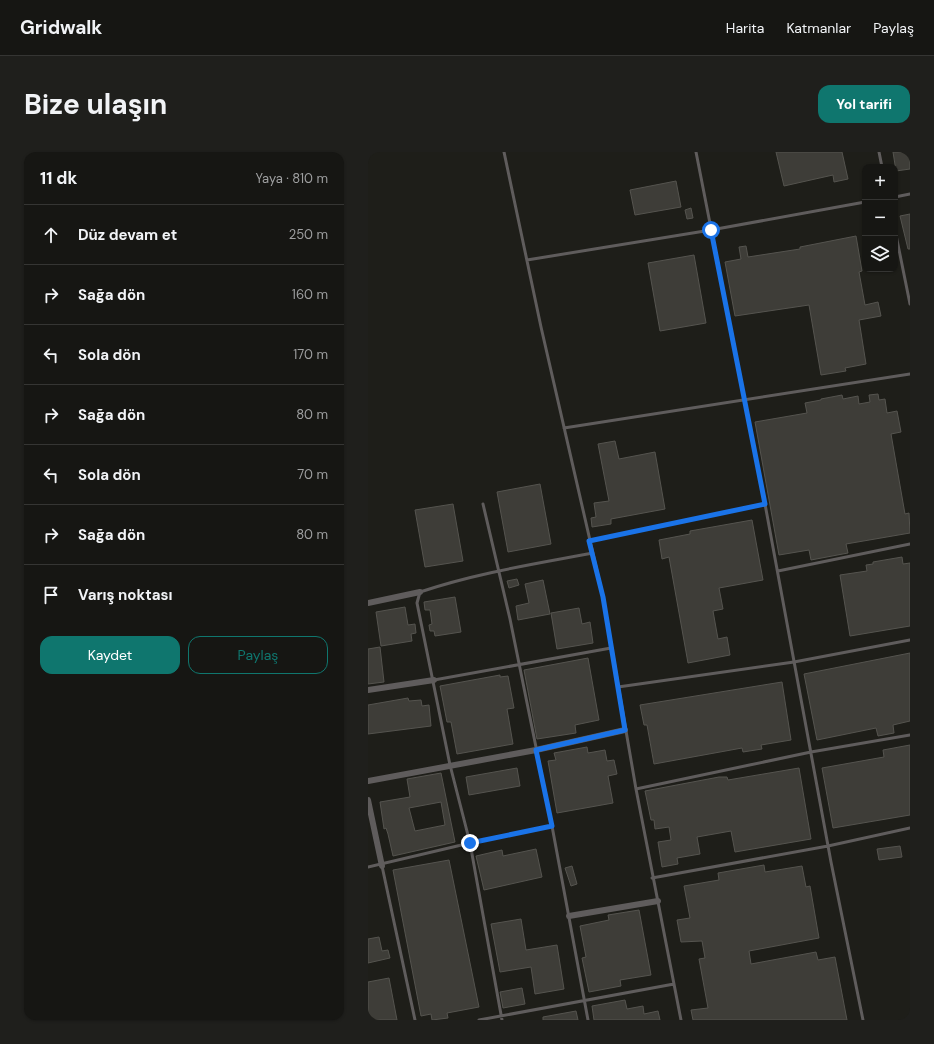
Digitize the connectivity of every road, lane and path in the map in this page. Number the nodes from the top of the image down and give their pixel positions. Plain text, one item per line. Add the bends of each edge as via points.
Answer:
1 (504, 152) edge
2 (696, 152) edge
3 (879, 152) edge
4 (881, 164) edge
5 (910, 194) edge
6 (898, 196) edge
7 (862, 203) edge
8 (711, 230) junction
9 (896, 236) edge
10 (527, 260) junction
11 (910, 304) edge
12 (910, 374) edge
13 (745, 400) junction
14 (564, 428) junction
15 (483, 504) dead end
16 (765, 504) junction
17 (589, 541) junction
18 (910, 544) edge
19 (593, 553) junction
20 (498, 571) junction
21 (778, 571) junction
22 (420, 592) junction
23 (368, 603) edge
24 (910, 640) edge
25 (611, 648) junction
26 (794, 662) junction
27 (518, 665) junction
28 (434, 680) junction
29 (618, 687) junction
30 (368, 690) edge
31 (625, 730) junction
32 (910, 735) edge
33 (536, 750) junction
34 (811, 752) junction
35 (450, 765) junction
36 (368, 781) edge
37 (636, 790) junction
38 (368, 800) edge
39 (552, 826) junction
40 (910, 828) edge
41 (470, 843) junction
42 (828, 846) junction
43 (382, 866) junction
44 (368, 867) edge
45 (652, 878) junction
46 (658, 901) junction
47 (569, 916) junction
48 (674, 984) junction
49 (585, 1002) junction
50 (502, 1015) junction
51 (415, 1020) edge
52 (479, 1020) edge
53 (502, 1020) edge
54 (588, 1020) edge
55 (681, 1020) edge
56 (863, 1020) edge

1 - 10 lane
2 - 8 lane
3 - 4 lane
5 - 6 lane
7 - 8 lane
8 - 10 lane
8 - 13 lane
9 - 11 lane
10 - 14 lane
12 - 13 lane
13 - 14 lane
13 - 16 lane
14 - 17 lane
15 - 20 lane
16 - 17 lane
16 - 21 lane
17 - 19 lane
18 - 21 lane
19 - 20 lane
19 - 25 lane
20 - 22 lane
20 - 27 lane
21 - 26 lane
22 - 23 street
22 - 28 lane via 417,603
24 - 26 lane
25 - 27 lane
25 - 29 lane
26 - 29 lane
26 - 34 lane
27 - 28 lane
27 - 33 lane
28 - 30 street
28 - 35 lane
29 - 31 lane
31 - 33 street
31 - 37 lane
32 - 34 lane
33 - 35 street
33 - 39 lane
34 - 37 lane
34 - 42 lane
35 - 36 street
35 - 41 lane
37 - 45 lane
38 - 43 street
39 - 41 lane
39 - 47 lane
40 - 42 lane
41 - 43 lane
41 - 50 lane
42 - 45 lane
42 - 56 lane
43 - 44 lane
43 - 51 lane
45 - 46 lane
46 - 47 street
46 - 48 lane
47 - 49 lane
48 - 49 lane
48 - 55 lane
49 - 50 lane
49 - 54 lane
50 - 52 lane
50 - 53 lane

